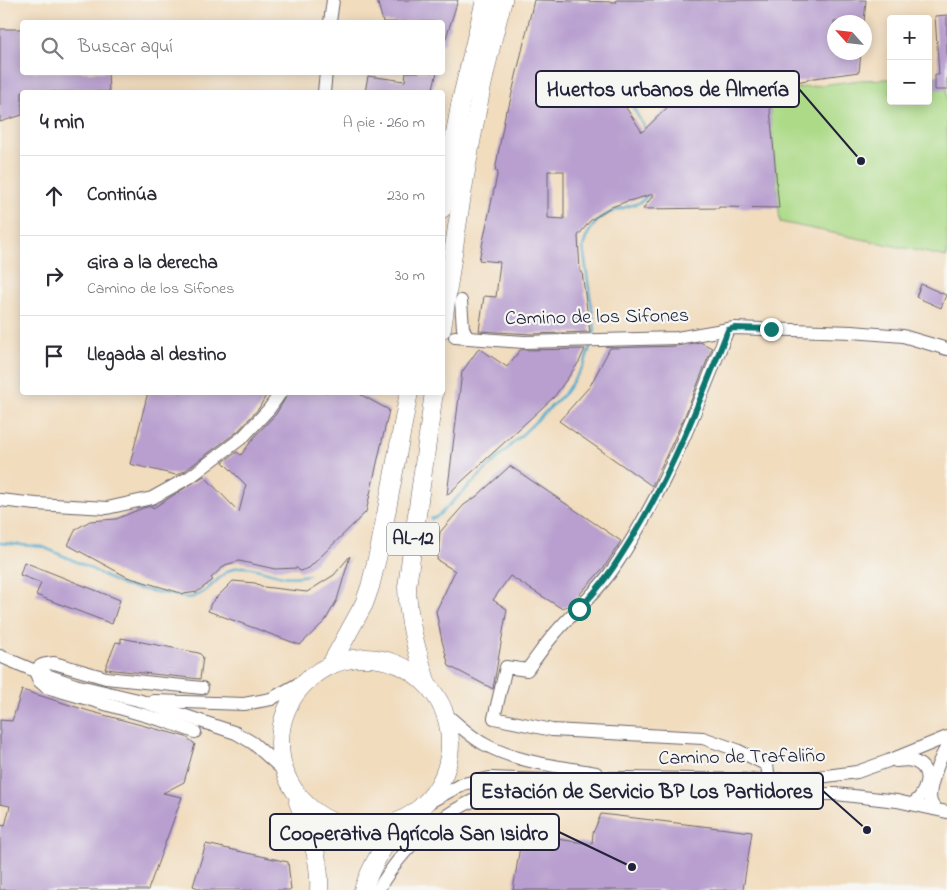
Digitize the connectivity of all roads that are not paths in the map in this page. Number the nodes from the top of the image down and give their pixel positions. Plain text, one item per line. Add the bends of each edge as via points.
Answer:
1 (333, 0) edge
2 (485, 0) edge
3 (503, 0) edge
4 (330, 20) edge
5 (326, 75) edge
6 (324, 90) edge
7 (445, 191) edge
8 (461, 301) dead end
9 (728, 330) junction
10 (455, 334) edge
11 (947, 349) edge
12 (279, 395) edge
13 (407, 395) edge
14 (434, 395) edge
15 (0, 500) edge
16 (0, 656) edge
17 (330, 666) junction
18 (35, 671) junction
19 (308, 678) junction
20 (427, 685) junction
21 (202, 688) dead end
22 (138, 700) junction
23 (445, 713) junction
24 (196, 732) dead end
25 (947, 736) edge
26 (947, 747) edge
27 (888, 761) junction
28 (282, 769) junction
29 (621, 778) junction
30 (548, 780) junction
31 (769, 780) junction
32 (295, 794) junction
33 (770, 794) dead end
34 (912, 804) junction
35 (424, 805) junction
36 (941, 811) edge
37 (400, 821) junction
38 (319, 890) edge
39 (363, 890) edge
40 (378, 890) edge

1 - 4 street
2 - 7 highway via 460,105
3 - 10 highway via 467,156
5 - 6 street
8 - 10 street via 463,328
9 - 10 street, Camino de los Sifones via 677,338 524,342
9 - 11 street, Camino de los Sifones via 817,330 903,336
9 - 31 street via 661,488 615,567 557,631 527,670 506,667 494,718 552,730 703,738 738,750 767,765
12 - 15 street via 243,437 190,477 152,498 107,508
13 - 17 highway, AL-12 via 370,587
14 - 20 highway, AL-12 via 407,587 412,635
16 - 18 street
17 - 19 highway, AL-12
17 - 20 highway, AL-12 via 354,658 374,658 394,662
18 - 21 street via 39,666 54,664 106,678
18 - 22 street via 75,685
18 - 24 street via 46,687
19 - 22 street via 270,699 244,704
19 - 28 highway, AL-12 via 292,697 282,720 279,744
20 - 23 highway, AL-12
22 - 28 street via 236,733 253,743
23 - 29 street via 485,745 505,753 528,761
23 - 35 highway, AL-12 via 450,732 450,752 445,772
25 - 27 street, Camino de Trafaliño
26 - 36 street via 931,789 931,801
27 - 31 street, Camino de Trafaliño via 857,772
27 - 34 street via 912,761 926,772 922,794
28 - 32 highway, AL-12
29 - 30 street
29 - 31 street, Camino de Trafaliño
30 - 35 street via 477,780
30 - 40 street via 495,790 454,809 408,849
32 - 37 highway, AL-12 via 311,811 332,823 354,829 378,828
32 - 38 highway, AL-12 via 312,839 318,864
33 - 34 street via 836,794
34 - 36 street
35 - 37 highway, AL-12
37 - 39 highway, AL-12 via 379,853

